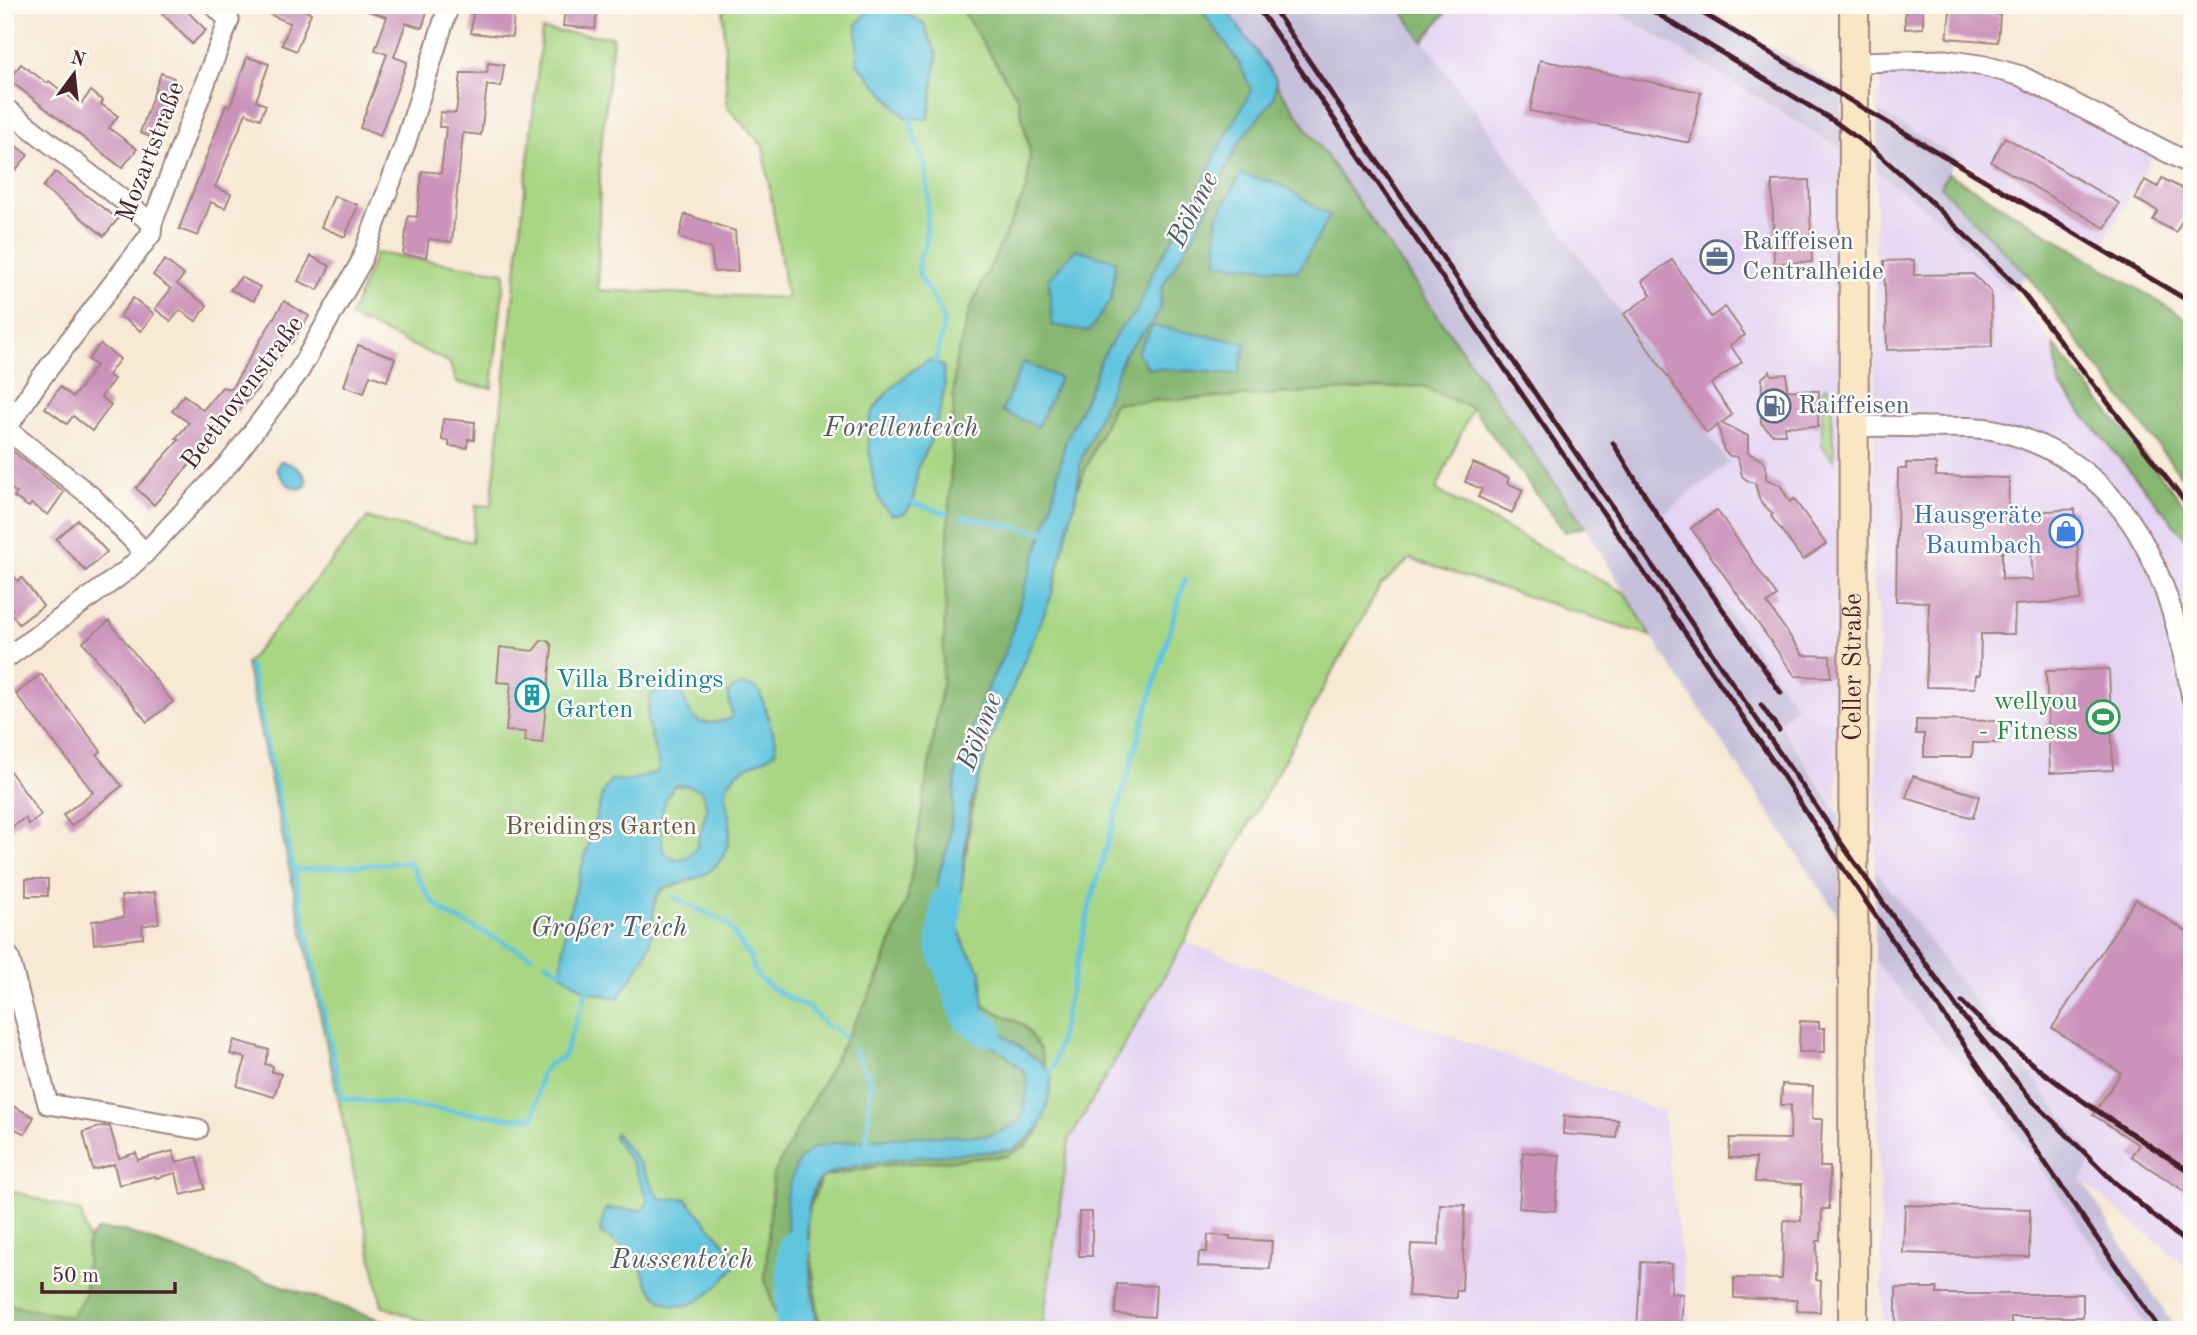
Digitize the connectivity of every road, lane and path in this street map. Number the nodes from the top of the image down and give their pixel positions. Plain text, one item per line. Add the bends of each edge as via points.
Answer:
1 (215, 5) edge
2 (449, 5) edge
3 (1854, 5) edge
4 (1854, 62) junction
5 (5, 108) edge
6 (2192, 165) edge
7 (152, 223) junction
8 (1855, 426) junction
9 (6, 428) edge
10 (145, 553) junction
11 (5, 659) edge
12 (2192, 698) edge
13 (5, 953) edge
14 (198, 1129) dead end
15 (1853, 1330) edge

1 - 7 street, Mozartstraße via 229,20
2 - 10 street, Beethovenstraße via 405,144 360,264 332,317 299,371 231,461
3 - 4 main road, Celler Straße
4 - 6 street via 1945,60 2021,76
4 - 8 main road, Celler Straße
5 - 7 street
7 - 9 street, Mozartstraße via 151,234
8 - 12 street via 1996,431 2052,450 2094,479 2130,517 2152,555 2168,597
8 - 15 main road, Celler Straße
9 - 10 street via 92,497
10 - 11 street, Beethovenstraße
13 - 14 street via 48,1104

